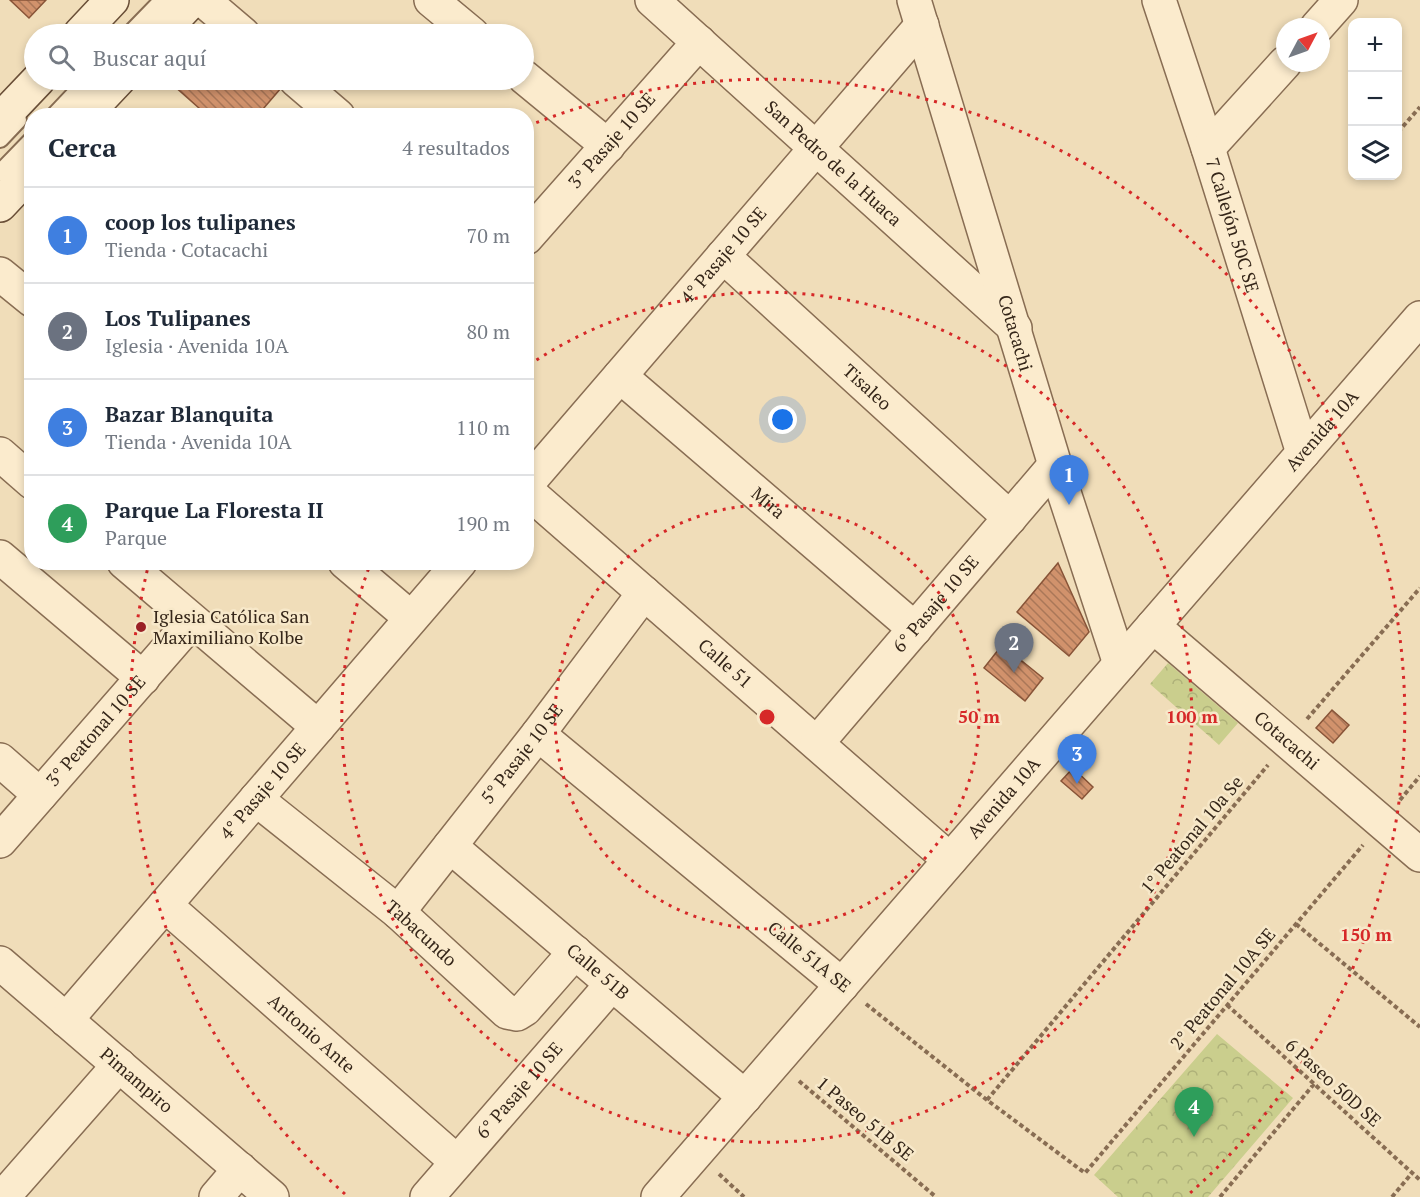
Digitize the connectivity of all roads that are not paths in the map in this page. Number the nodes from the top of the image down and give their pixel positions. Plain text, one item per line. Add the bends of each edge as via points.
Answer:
1 (112, 0) edge
2 (130, 0) edge
3 (162, 0) edge
4 (192, 0) edge
5 (203, 0) edge
6 (431, 0) edge
7 (652, 0) edge
8 (1159, 0) edge
9 (1341, 0) edge
10 (915, 9) edge
11 (1325, 18) edge
12 (89, 24) edge
13 (107, 24) edge
14 (139, 24) edge
15 (169, 24) edge
16 (231, 24) edge
17 (460, 24) edge
18 (699, 42) junction
19 (1277, 72) edge
20 (534, 85) edge
21 (29, 90) edge
22 (42, 90) edge
23 (107, 90) edge
24 (308, 90) edge
25 (92, 104) edge
26 (329, 108) edge
27 (2, 119) edge
28 (608, 146) junction
29 (24, 148) edge
30 (816, 148) junction
31 (1208, 148) junction
32 (0, 173) edge
33 (24, 180) edge
34 (0, 205) edge
35 (534, 229) edge
36 (723, 256) junction
37 (0, 274) edge
38 (24, 294) edge
39 (1420, 318) edge
40 (1015, 328) junction
41 (620, 376) junction
42 (1303, 453) junction
43 (0, 454) edge
44 (1055, 465) junction
45 (24, 475) edge
46 (534, 478) edge
47 (534, 494) edge
48 (1010, 518) junction
49 (0, 557) edge
50 (133, 570) edge
51 (354, 570) edge
52 (453, 570) edge
53 (644, 593) junction
54 (411, 618) junction
55 (192, 621) junction
56 (1153, 626) junction
57 (915, 629) junction
58 (1120, 664) junction
59 (143, 678) junction
60 (318, 727) junction
61 (537, 734) junction
62 (817, 743) junction
63 (0, 760) edge
64 (40, 795) junction
65 (256, 799) junction
66 (0, 841) edge
67 (450, 846) junction
68 (1420, 855) edge
69 (950, 860) junction
70 (165, 905) junction
71 (398, 912) junction
72 (575, 951) junction
73 (1, 966) edge
74 (612, 984) junction
75 (842, 985) junction
76 (66, 1020) junction
77 (119, 1065) junction
78 (745, 1097) junction
79 (458, 1162) junction
80 (240, 1169) junction
81 (3, 1197) edge
82 (216, 1197) edge
83 (272, 1197) edge
84 (428, 1197) edge
85 (658, 1197) edge

1 - 12 street
2 - 13 lane
3 - 14 lane
4 - 15 street
5 - 16 street
6 - 17 street
7 - 18 street, San Pedro de la Huaca
8 - 31 street, 7 Callejón 50C SE
9 - 11 street
10 - 30 street, 4° Pasaje 10 SE
10 - 40 street, Cotacachi
18 - 28 street, 3° Pasaje 10 SE
18 - 30 street, San Pedro de la Huaca
19 - 31 street
20 - 28 street
21 - 27 street
22 - 27 lane
23 - 25 street
24 - 26 street
28 - 35 street, 3° Pasaje 10 SE
29 - 32 lane
30 - 36 street, 4° Pasaje 10 SE
30 - 40 street, San Pedro de la Huaca
31 - 42 street, 7 Callejón 50C SE
33 - 34 street
36 - 41 street, 4° Pasaje 10 SE
36 - 48 street, Tisaleo
37 - 38 street
39 - 42 street, Avenida 10A
40 - 44 street, Cotacachi
41 - 46 street, 4° Pasaje 10 SE
41 - 57 street, Mira
42 - 56 street, Avenida 10A
43 - 45 street
44 - 48 street, 6° Pasaje 10 SE
44 - 58 street, Cotacachi
47 - 53 street, Calle 51
48 - 57 street, 6° Pasaje 10 SE
49 - 59 street
50 - 55 street
51 - 54 street
52 - 54 street, 4° Pasaje 10 SE
53 - 61 street, 5° Pasaje 10 SE
53 - 62 street, Calle 51
54 - 60 street, 4° Pasaje 10 SE
55 - 59 street, 3° Peatonal 10 SE
55 - 60 street
56 - 58 street, Avenida 10A
56 - 68 street, Cotacachi
57 - 62 street, 6° Pasaje 10 SE
58 - 69 street, Avenida 10A
59 - 64 street, 3° Peatonal 10 SE
60 - 65 street, 4° Pasaje 10 SE
61 - 67 street, 5° Pasaje 10 SE
61 - 75 street, Calle 51A SE
62 - 69 street, Calle 51
63 - 64 street
64 - 66 street, 3° Peatonal 10 SE
65 - 70 street, 4° Pasaje 10 SE
65 - 71 street, Tabacundo
67 - 71 street, 5° Pasaje 10 SE
67 - 72 street, Calle 51B
69 - 75 street, Avenida 10A
70 - 76 street, 4° Pasaje 10 SE
70 - 79 street, Antonio Ante
71 - 72 street, Tabacundo via 507,1012 517,1014 525,1009
72 - 74 street, Calle 51B
73 - 76 street, Pimampiro
74 - 78 street, Calle 51B
74 - 79 street, 6° Pasaje 10 SE
75 - 78 street, Avenida 10A
76 - 77 street, Pimampiro
77 - 80 street, Pimampiro
77 - 81 street
78 - 85 street, Avenida 10A
79 - 84 street, 6° Pasaje 10 SE
80 - 82 street
80 - 83 street, Pimampiro

